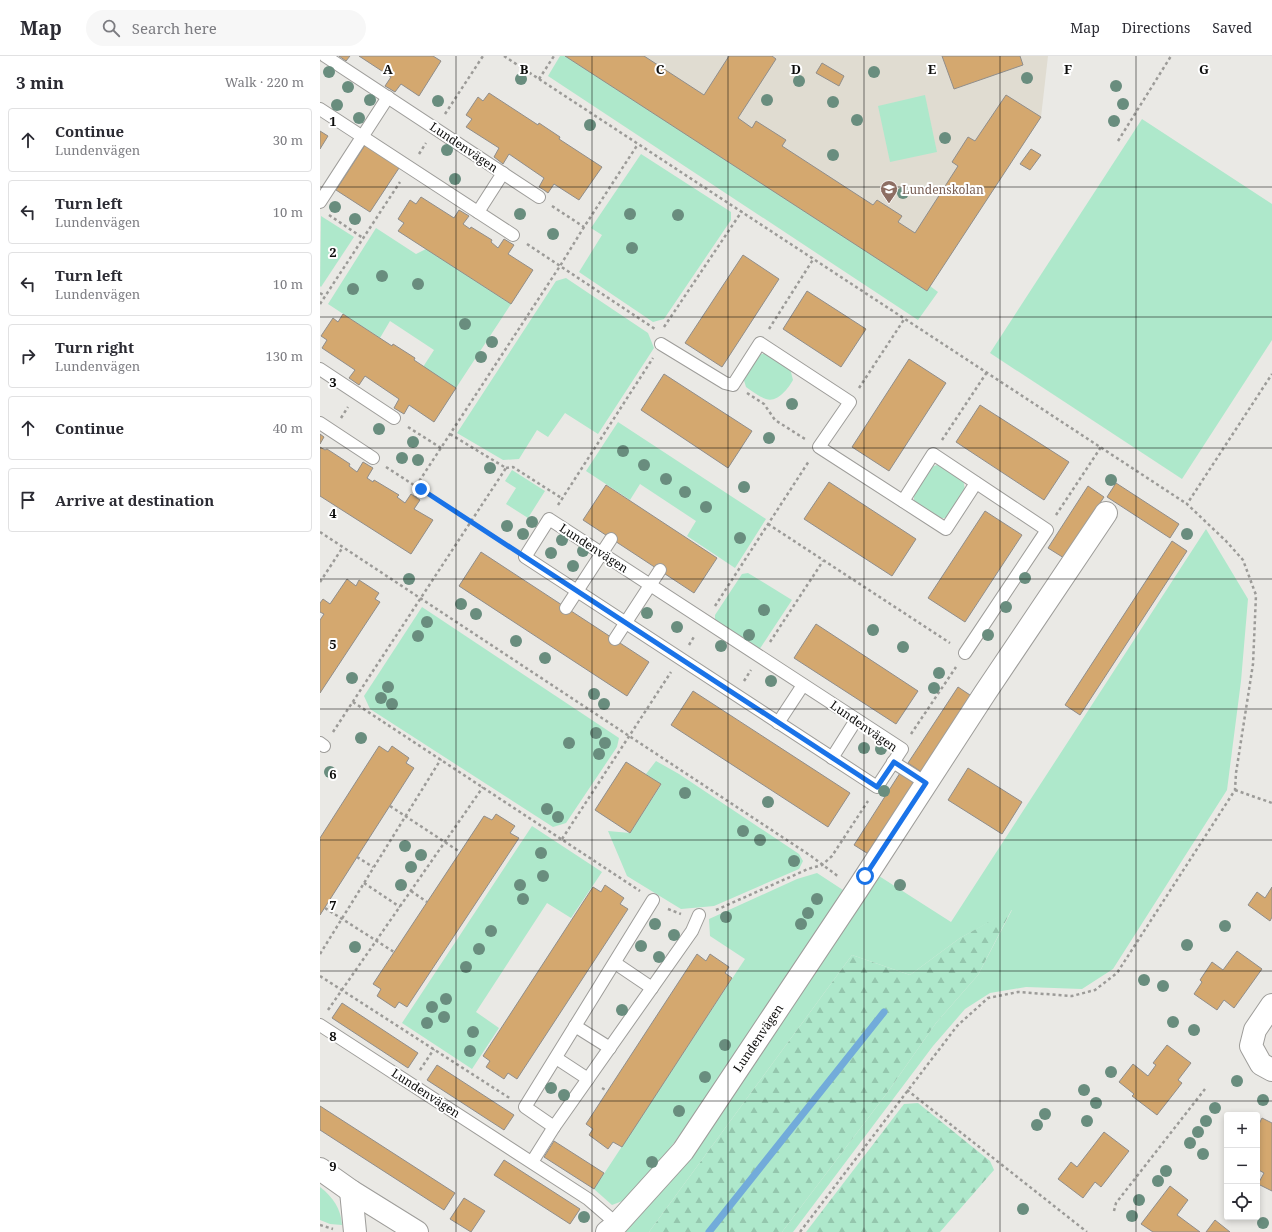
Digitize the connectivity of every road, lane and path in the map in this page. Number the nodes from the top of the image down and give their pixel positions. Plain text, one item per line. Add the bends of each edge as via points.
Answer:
1 (325, 56) edge
2 (504, 56) edge
3 (554, 56) edge
4 (1170, 56) edge
5 (539, 79) junction
6 (388, 98) junction
7 (320, 109) edge
8 (363, 137) junction
9 (1118, 141) dead end
10 (638, 144) junction
11 (503, 173) junction
12 (539, 197) joint
13 (320, 202) edge
14 (742, 211) junction
15 (478, 212) junction
16 (326, 214) dead end
17 (584, 227) junction
18 (513, 235) joint
19 (363, 238) dead end
20 (814, 258) junction
21 (560, 266) junction
22 (320, 293) edge
23 (325, 296) dead end
24 (905, 318) junction
25 (760, 343) junction
26 (662, 344) joint
27 (320, 369) edge
28 (986, 372) junction
29 (1272, 374) edge
30 (733, 385) junction
31 (357, 393) junction
32 (850, 402) junction
33 (394, 418) joint
34 (320, 423) edge
35 (333, 432) junction
36 (450, 434) junction
37 (818, 447) junction
38 (1101, 447) junction
39 (441, 448) junction
40 (933, 454) junction
41 (373, 458) joint
42 (506, 468) junction
43 (976, 483) junction
44 (416, 486) junction
45 (421, 489) junction
46 (416, 497) dead end
47 (562, 499) junction
48 (903, 501) junction
49 (1187, 504) junction
50 (1106, 513) dead end
51 (549, 519) junction
52 (471, 522) junction
53 (768, 524) dead end
54 (1047, 530) junction
55 (320, 532) edge
56 (611, 539) dead end
57 (343, 548) junction
58 (602, 553) junction
59 (525, 557) junction
60 (823, 560) junction
61 (660, 570) dead end
62 (320, 582) edge
63 (650, 585) junction
64 (577, 591) junction
65 (420, 598) junction
66 (566, 608) dead end
67 (626, 623) junction
68 (615, 639) dead end
69 (965, 653) junction
70 (760, 657) junction
71 (803, 685) junction
72 (735, 695) junction
73 (353, 702) junction
74 (856, 720) junction
75 (778, 723) junction
76 (322, 744) edge
77 (902, 749) junction
78 (832, 758) junction
79 (441, 759) junction
80 (894, 762) junction
81 (926, 783) junction
82 (483, 787) junction
83 (877, 787) junction
84 (1235, 790) junction
85 (1272, 803) edge
86 (390, 806) dead end
87 (405, 816) junction
88 (445, 842) junction
89 (460, 852) dead end
90 (357, 857) dead end
91 (822, 865) junction
92 (374, 867) junction
93 (364, 883) junction
94 (411, 891) junction
95 (653, 900) junction
96 (427, 902) dead end
97 (400, 907) junction
98 (325, 908) dead end
99 (699, 915) junction
100 (342, 919) junction
101 (376, 941) junction
102 (394, 952) dead end
103 (320, 954) edge
104 (614, 963) junction
105 (320, 976) edge
106 (652, 988) junction
107 (342, 990) junction
108 (1272, 1004) edge
109 (322, 1020) edge
110 (575, 1026) junction
111 (610, 1048) junction
112 (434, 1049) junction
113 (556, 1058) junction
114 (1272, 1070) edge
115 (588, 1079) junction
116 (411, 1084) junction
117 (1205, 1089) dead end
118 (907, 1090) junction
119 (525, 1108) junction
120 (554, 1127) junction
121 (532, 1162) junction
122 (320, 1169) edge
123 (351, 1191) junction
124 (1114, 1210) dead end
125 (612, 1228) edge
126 (355, 1232) edge
127 (416, 1232) edge
128 (800, 1232) edge
129 (1087, 1232) edge

1 - 6 lane, Lundenvägen
2 - 5 path
3 - 5 path
4 - 9 path
5 - 10 path
6 - 8 lane
6 - 11 lane, Lundenvägen
7 - 8 lane
8 - 13 lane
8 - 15 lane
10 - 14 path
10 - 17 path
11 - 12 lane, Lundenvägen
11 - 15 lane
12 - 17 path
14 - 20 path
14 - 21 path via 660,333
15 - 18 lane
16 - 19 path
17 - 21 path
18 - 21 path
20 - 24 path
20 - 25 path
21 - 36 path
22 - 23 path
24 - 28 path
24 - 32 path
25 - 30 lane
25 - 32 lane
26 - 30 lane via 725,383
26 - 47 path
27 - 31 lane
28 - 38 path
28 - 40 path
29 - 49 path
30 - 37 path via 764,404 775,420
31 - 33 lane
31 - 35 path
32 - 37 lane
33 - 39 path
34 - 35 lane
35 - 41 lane
36 - 39 path
36 - 42 path
37 - 48 lane
38 - 49 path
38 - 54 path
39 - 44 path
40 - 43 lane
40 - 48 lane
41 - 44 path
42 - 47 path via 513,467
42 - 52 path
43 - 48 lane via 946,529
43 - 54 lane
44 - 45 path
45 - 46 path
45 - 52 path
47 - 51 path
49 - 84 path via 1243,560 1256,595 1253,664
50 - 81 street, Lundenvägen
51 - 58 lane, Lundenvägen
51 - 59 lane, Lundenvägen
52 - 59 path
52 - 65 path
53 - 60 path
54 - 69 lane
55 - 57 path
56 - 58 lane
57 - 62 path
57 - 65 path
58 - 63 lane, Lundenvägen
58 - 64 lane
59 - 64 lane
60 - 69 path
60 - 70 path
61 - 63 lane
63 - 67 lane
63 - 70 lane, Lundenvägen
64 - 66 lane
64 - 67 lane
65 - 73 path
65 - 91 path
67 - 68 lane
67 - 72 lane
69 - 77 path
70 - 71 lane, Lundenvägen
70 - 72 path
71 - 74 lane, Lundenvägen
71 - 75 lane
72 - 75 lane
73 - 76 path
73 - 79 path
74 - 77 lane, Lundenvägen
74 - 78 lane
75 - 78 lane
77 - 80 lane, Lundenvägen
78 - 83 lane
79 - 82 path
79 - 87 path
80 - 81 lane, Lundenvägen
80 - 83 lane, Lundenvägen
81 - 125 street, Lundenvägen via 683,1151
82 - 88 path
82 - 95 path
83 - 91 path via 832,856
84 - 85 path
84 - 118 path via 1117,973 1095,990 1072,996 1018,992 988,998 957,1026
86 - 87 path
87 - 88 path
87 - 92 path
88 - 89 path
88 - 94 path
90 - 92 path
91 - 99 path
92 - 93 path
93 - 97 path
93 - 100 path
94 - 96 path
94 - 97 path
95 - 99 path via 678,914
95 - 104 lane
97 - 101 path
98 - 100 path
99 - 106 lane via 692,931
100 - 101 path
100 - 103 path
101 - 102 path
101 - 107 path
104 - 106 lane
104 - 110 lane
105 - 107 path
106 - 111 lane
107 - 109 path
107 - 112 path
108 - 114 street via 1255,1030 1251,1046 1261,1064
109 - 116 lane, Lundenvägen
110 - 111 lane
110 - 113 lane
111 - 115 lane
112 - 116 path
112 - 119 path
113 - 115 lane
113 - 119 lane
115 - 120 lane
116 - 121 lane, Lundenvägen
117 - 124 path via 1116,1202
118 - 128 path
118 - 129 path
119 - 120 lane
120 - 121 lane
121 - 125 lane, Lundenvägen via 588,1198
122 - 123 street
123 - 126 street
123 - 127 street

